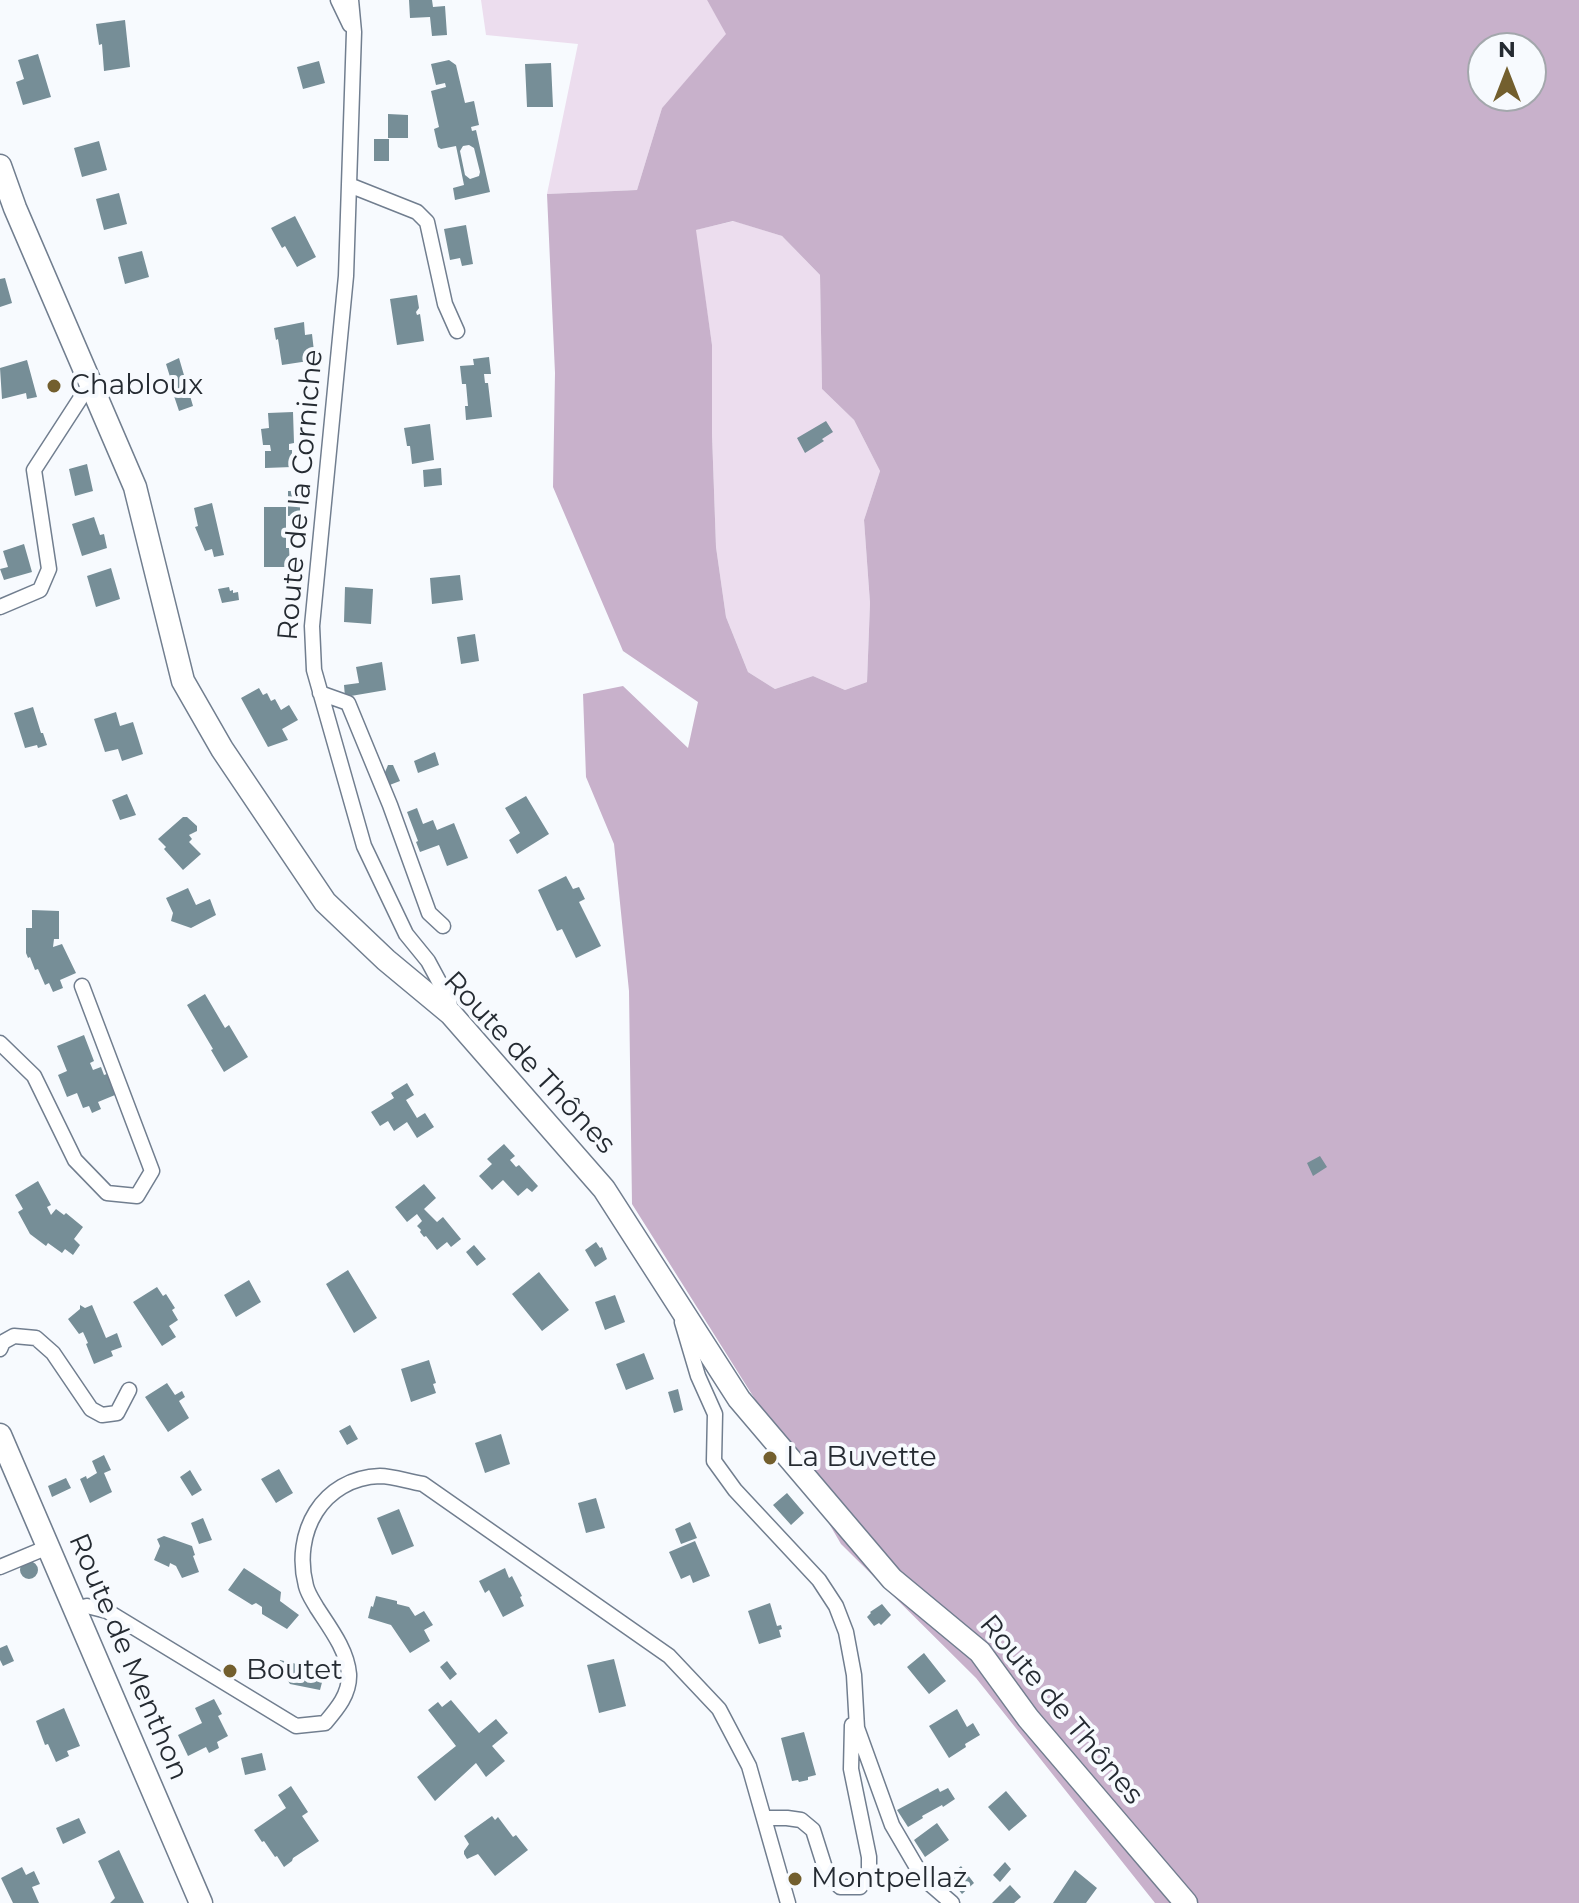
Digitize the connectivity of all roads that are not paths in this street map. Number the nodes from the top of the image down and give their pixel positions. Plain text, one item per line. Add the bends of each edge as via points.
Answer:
1 (338, 0) edge
2 (351, 0) edge
3 (354, 32) junction
4 (0, 166) edge
5 (349, 185) junction
6 (457, 331) dead end
7 (91, 382) junction
8 (0, 607) edge
9 (320, 693) junction
10 (443, 926) dead end
11 (82, 986) dead end
12 (451, 1014) junction
13 (0, 1043) edge
14 (677, 1302) junction
15 (0, 1349) edge
16 (129, 1390) dead end
17 (747, 1409) junction
18 (715, 1414) junction
19 (0, 1435) edge
20 (48, 1547) junction
21 (0, 1567) edge
22 (75, 1609) junction
23 (856, 1710) junction
24 (764, 1818) junction
25 (201, 1903) edge
26 (788, 1903) edge
27 (952, 1903) edge
28 (1186, 1903) edge

1 - 3 street
2 - 3 street, Route de la Corniche
3 - 5 street, Route de la Corniche
4 - 7 main road, Route de Thônes
5 - 6 street via 417,212 427,222 445,304
5 - 9 street, Route de la Corniche via 346,276 312,626
7 - 8 street via 34,470 49,569 40,590
7 - 12 main road, Route de Thônes via 135,487 183,681 325,902
9 - 10 street via 348,703 429,913
9 - 12 street, Route de la Corniche via 364,846 406,934 449,1000
11 - 13 street via 152,1171 137,1196 107,1193 75,1160 34,1076
12 - 14 main road, Route de Thônes via 604,1189
14 - 17 main road, Route de Thônes
14 - 18 street
15 - 16 street via 14,1336 36,1338 53,1353 91,1409 102,1415 117,1413
17 - 18 street
17 - 28 main road, Route de Thônes via 892,1579 980,1652 1028,1718
18 - 23 street via 714,1461 836,1606 852,1661
19 - 20 main road, Route de Menthon
20 - 21 street
20 - 22 main road, Route de Menthon
22 - 24 street via 107,1611 296,1726 325,1723 343,1702 349,1677 344,1653 306,1589 301,1557 310,1521 347,1482 382,1476 423,1484 669,1656 719,1709 749,1766
22 - 25 main road, Route de Menthon
23 - 24 street via 851,1769 869,1857 869,1874 860,1887 840,1887 826,1871 813,1830 801,1820
23 - 27 street via 857,1728 892,1825 923,1878
24 - 26 street

